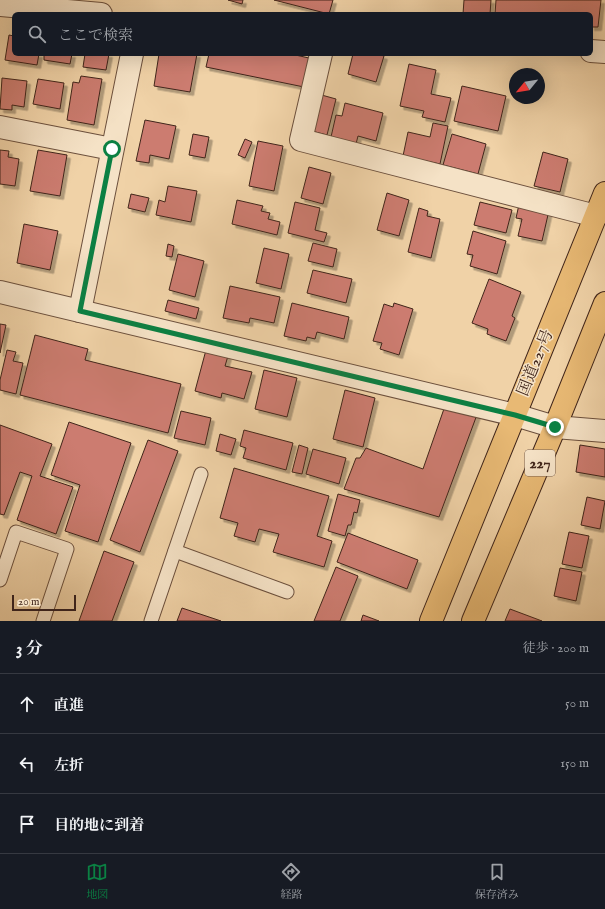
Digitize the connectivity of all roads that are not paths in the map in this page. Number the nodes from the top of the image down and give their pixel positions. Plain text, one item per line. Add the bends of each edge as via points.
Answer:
1 (0, 4) edge
2 (81, 12) edge
3 (593, 51) edge
4 (605, 52) edge
5 (132, 56) edge
6 (321, 56) edge
7 (0, 127) edge
8 (112, 149) junction
9 (605, 194) edge
10 (596, 216) junction
11 (0, 292) edge
12 (605, 303) edge
13 (80, 311) junction
14 (515, 415) junction
15 (555, 427) junction
16 (605, 431) edge
17 (201, 474) dead end
18 (175, 551) junction
19 (0, 580) edge
20 (287, 592) dead end
21 (43, 621) edge
22 (150, 621) edge
23 (431, 621) edge
24 (473, 621) edge

1 - 2 street
3 - 4 street
5 - 8 street
6 - 10 street via 301,140
7 - 8 street
8 - 13 street
9 - 10 highway, 国道227号 / 227
10 - 14 highway, 国道227号 / 227
11 - 13 street
12 - 15 highway, 227
13 - 14 street
14 - 15 street
14 - 23 highway, 国道227号 / 227
15 - 16 street
15 - 24 highway, 227
17 - 18 lane
18 - 20 lane
18 - 22 lane
19 - 21 lane via 16,532 67,550

